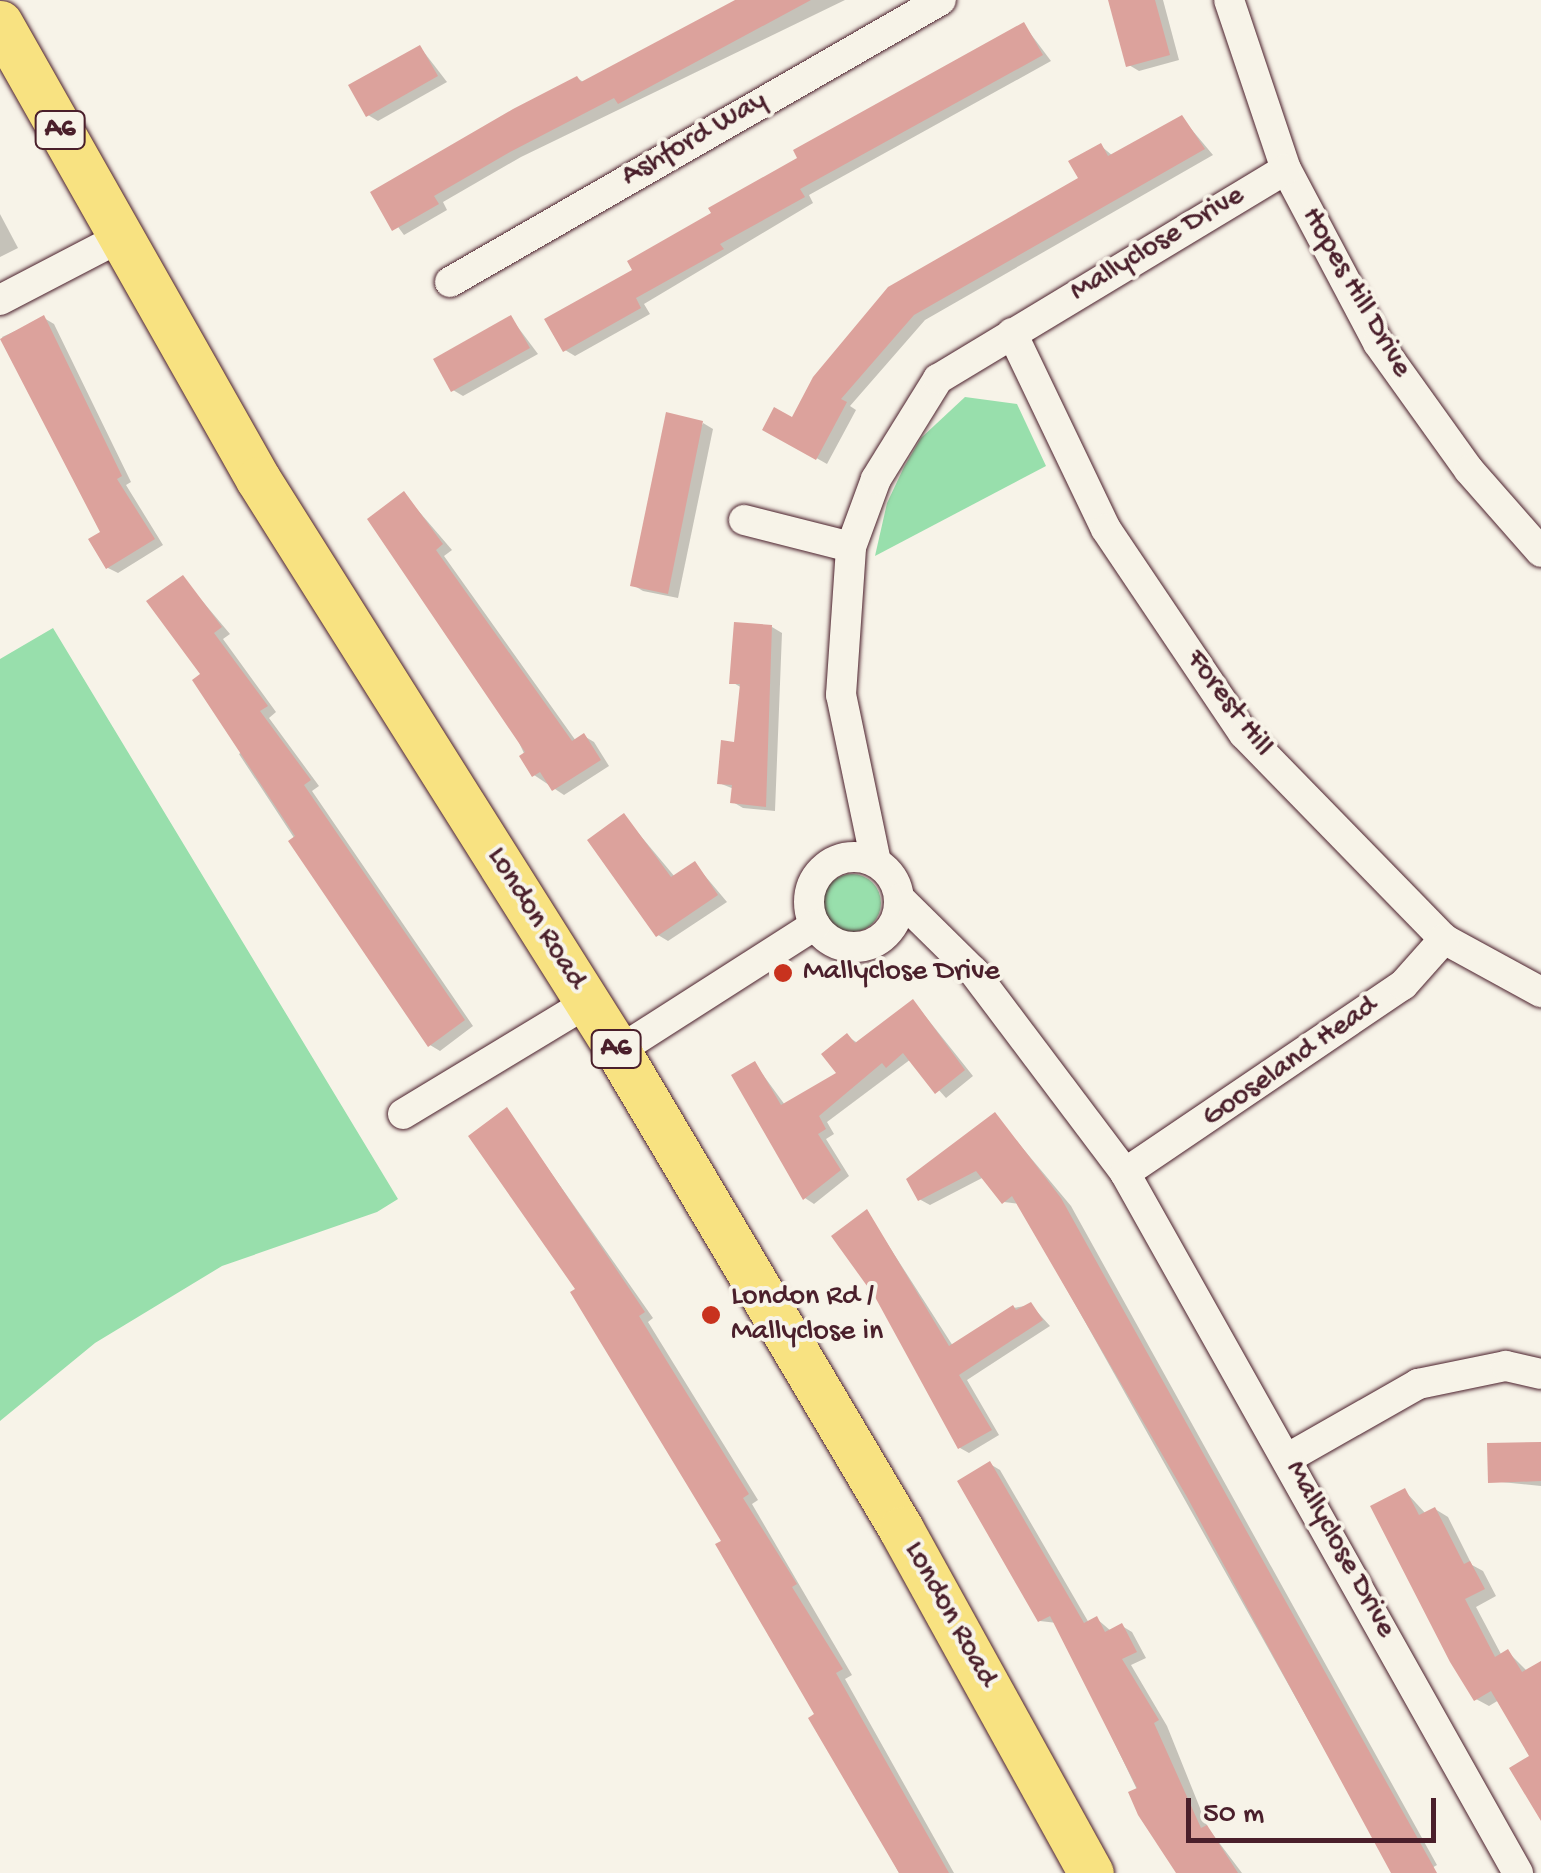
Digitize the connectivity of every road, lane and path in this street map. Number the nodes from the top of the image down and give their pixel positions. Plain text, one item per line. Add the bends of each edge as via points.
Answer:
1 (941, 0) edge
2 (1229, 0) edge
3 (0, 22) edge
4 (1286, 169) junction
5 (121, 237) junction
6 (450, 282) dead end
7 (0, 300) edge
8 (1012, 333) junction
9 (744, 520) dead end
10 (851, 547) junction
11 (1541, 552) edge
12 (876, 862) junction
13 (900, 898) junction
14 (815, 925) junction
15 (1444, 939) junction
16 (1541, 992) edge
17 (588, 1003) junction
18 (618, 1051) junction
19 (404, 1114) dead end
20 (1125, 1173) junction
21 (1541, 1374) edge
22 (1288, 1458) junction
23 (1092, 1873) edge
24 (1518, 1873) edge

1 - 6 street, Ashford Way
2 - 4 street, Hopes Hill Drive
3 - 5 main road, London Road / A6
4 - 8 street, Mallyclose Drive
4 - 11 street, Hopes Hill Drive via 1378,343 1469,470
5 - 7 street
5 - 17 main road, London Road / A6 via 258,479
8 - 10 street, Mallyclose Drive via 938,379 876,479
8 - 15 street, Forest Hill via 1106,529 1244,734
9 - 10 street
10 - 12 street, Mallyclose Drive via 840,695
12 - 13 street, Mallyclose Drive
12 - 14 street via 850,856 825,866 810,888
13 - 14 street via 886,935 862,946 836,944
13 - 20 street, Mallyclose Drive via 974,971
14 - 18 street
15 - 16 street, Forest Hill
15 - 20 street, Gooseland Head via 1403,984
17 - 18 main road, London Road / A6
17 - 19 street
18 - 23 main road, London Road / A6 via 901,1529
20 - 22 street, Mallyclose Drive
21 - 22 street via 1506,1366 1418,1384
22 - 24 street, Mallyclose Drive

